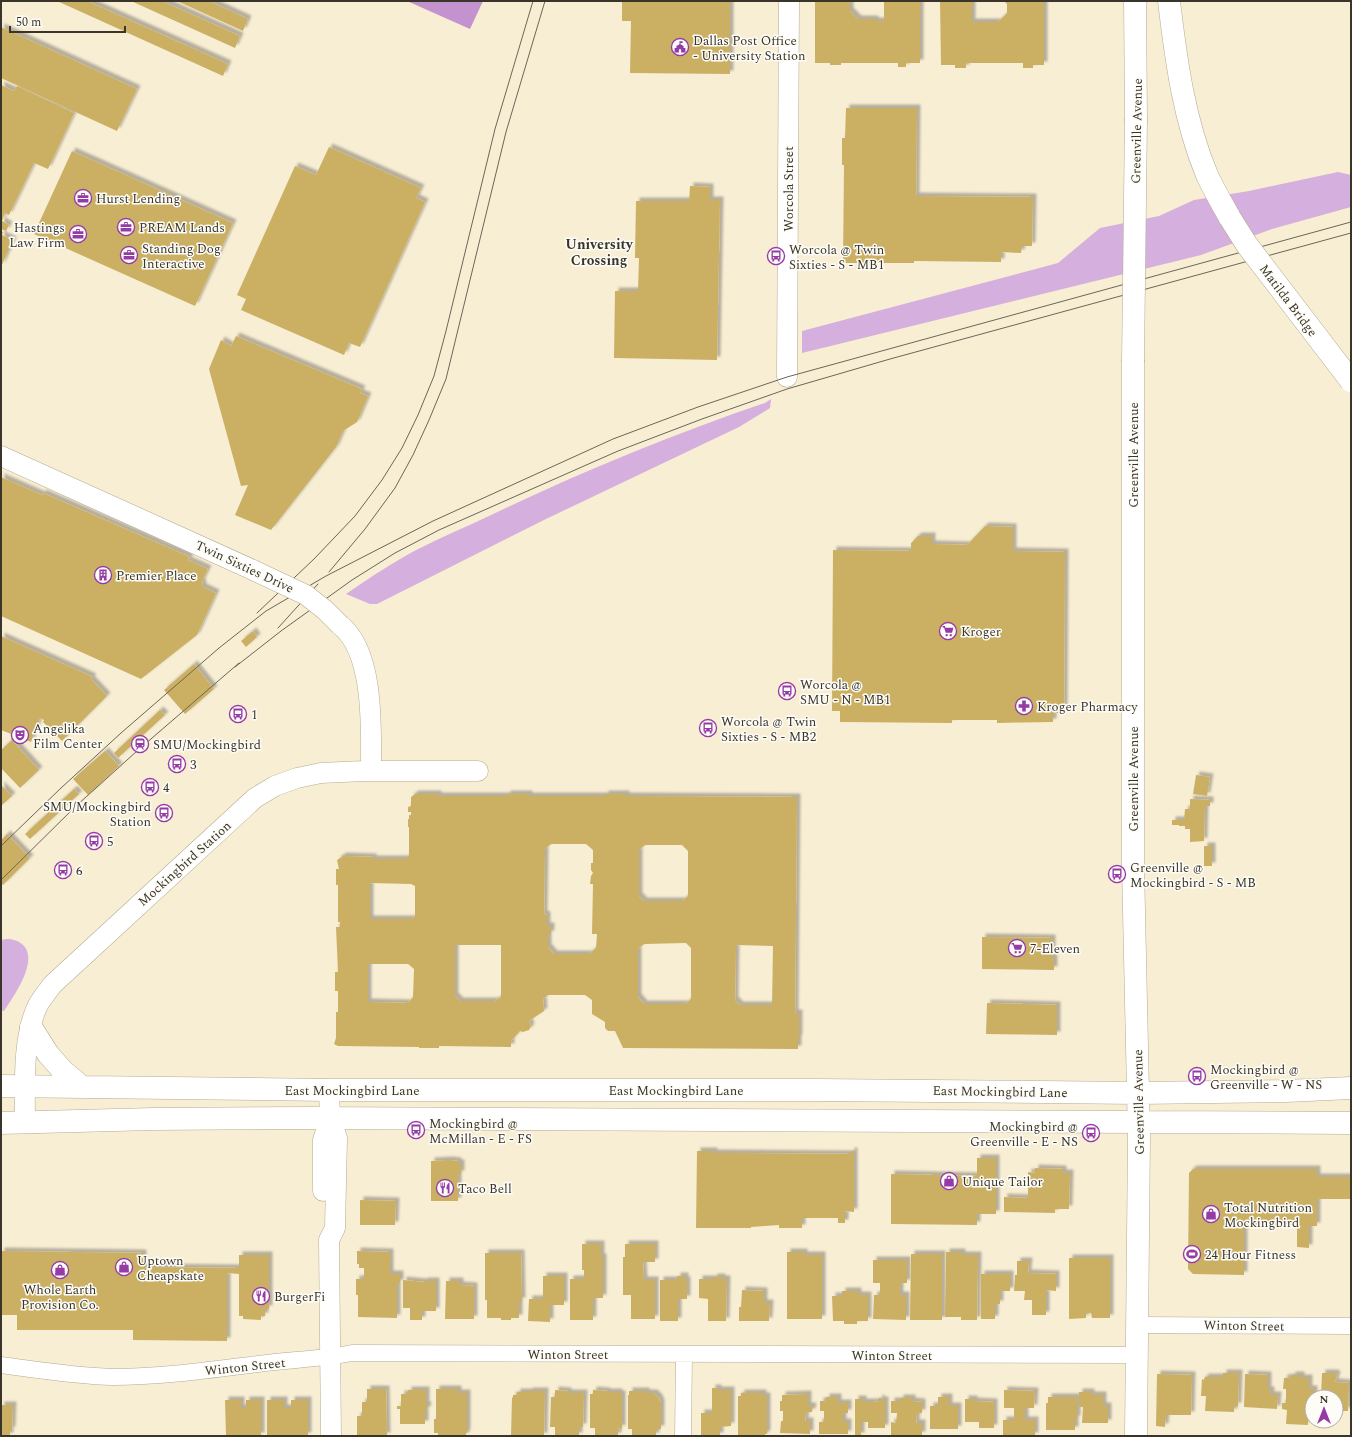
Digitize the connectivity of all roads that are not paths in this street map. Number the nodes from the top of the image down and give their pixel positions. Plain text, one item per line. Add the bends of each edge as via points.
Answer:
1 (789, 1) edge
2 (1135, 1) edge
3 (1169, 1) edge
4 (787, 377) dead end
5 (1351, 381) edge
6 (1, 456) edge
7 (371, 771) junction
8 (478, 771) dead end
9 (31, 1027) junction
10 (1, 1086) edge
11 (25, 1086) junction
12 (82, 1087) junction
13 (154, 1088) junction
14 (1351, 1088) edge
15 (329, 1090) junction
16 (571, 1090) junction
17 (769, 1090) junction
18 (1139, 1093) junction
19 (330, 1118) junction
20 (154, 1120) junction
21 (572, 1120) junction
22 (770, 1121) junction
23 (1139, 1122) junction
24 (1, 1123) edge
25 (25, 1123) junction
26 (1351, 1123) edge
27 (1137, 1324) junction
28 (1351, 1326) edge
29 (684, 1355) junction
30 (1137, 1355) junction
31 (331, 1356) junction
32 (1, 1365) edge
33 (331, 1436) edge
34 (683, 1436) edge
35 (1136, 1436) edge

1 - 4 street, Worcola Street
2 - 18 main road, Greenville Avenue, bridge via 1133,866
3 - 5 main road, Matilda Bridge, bridge via 1179,73 1190,124 1207,174 1247,245
6 - 7 street, Twin Sixties Drive, bridge via 254,570 306,595 325,610 344,628 356,646 366,672 370,703
7 - 8 street, Mockingbird Station
7 - 9 street, Mockingbird Station via 321,773 297,778 275,786 255,798 52,985 38,1005
9 - 11 street, Mockingbird Station
9 - 12 main road via 48,1054
10 - 11 main road, East Mockingbird Lane
11 - 12 main road, East Mockingbird Lane
11 - 25 street, Mockingbird Station
12 - 13 main road, East Mockingbird Lane
13 - 15 main road, East Mockingbird Lane
13 - 20 main road
14 - 18 main road, East Mockingbird Lane
15 - 16 main road, East Mockingbird Lane
15 - 19 street
16 - 17 main road, East Mockingbird Lane
16 - 21 main road
17 - 18 main road, East Mockingbird Lane
17 - 22 main road
18 - 23 main road, Greenville Avenue
19 - 20 main road
19 - 21 main road
19 - 31 street via 337,1138 335,1228 330,1240
20 - 25 main road
21 - 22 main road
22 - 23 main road
23 - 26 main road
23 - 27 main road, Greenville Avenue
24 - 25 main road
27 - 28 street, Winton Street
27 - 30 main road, Greenville Avenue
29 - 30 street, Winton Street
29 - 31 street, Winton Street via 352,1353
29 - 34 street
30 - 35 main road, Greenville Avenue
31 - 32 street, Winton Street via 188,1372 113,1377
31 - 33 street

